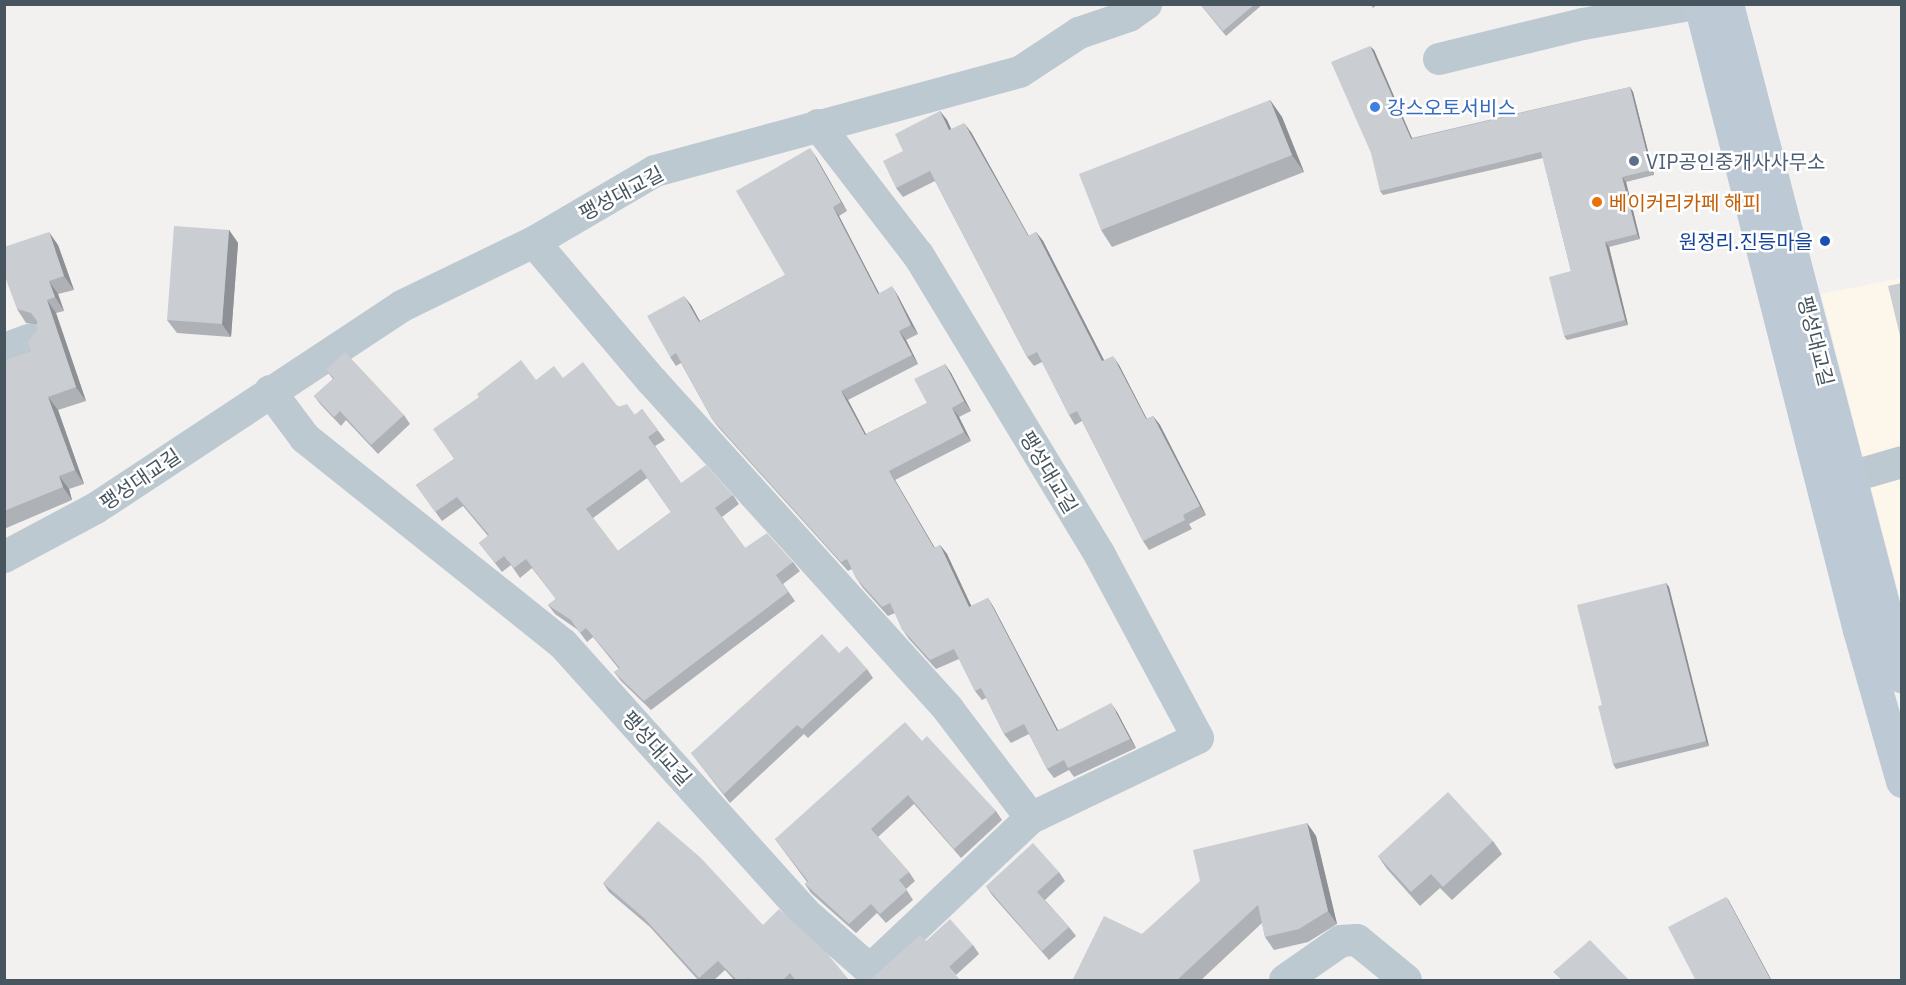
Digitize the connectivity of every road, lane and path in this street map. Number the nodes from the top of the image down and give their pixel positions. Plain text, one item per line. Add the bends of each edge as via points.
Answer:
1 (1146, 4) edge
2 (1695, 4) edge
3 (1700, 4) edge
4 (1727, 4) edge
5 (1439, 59) dead end
6 (818, 125) junction
7 (534, 242) junction
8 (270, 391) junction
9 (1902, 462) edge
10 (1836, 481) junction
11 (4, 557) edge
12 (1902, 677) edge
13 (1902, 781) edge
14 (1031, 818) junction
15 (1285, 981) edge
16 (1406, 981) edge

1 - 6 street, 팽성대교길 via 1129,16 1079,33 1020,72
2 - 5 street via 1583,24
3 - 10 main road
4 - 10 main road, 팽성대교길
6 - 7 street, 팽성대교길 via 655,171
6 - 14 street, 팽성대교길 via 918,255 1100,555 1198,738
7 - 8 street, 팽성대교길 via 402,306
7 - 14 street via 652,381 948,709
8 - 11 street, 팽성대교길 via 96,508
8 - 14 street, 팽성대교길 via 305,438 563,644 805,914 870,970
9 - 10 street
10 - 12 main road, 팽성대교길
10 - 13 main road
15 - 16 street via 1341,941 1357,940

